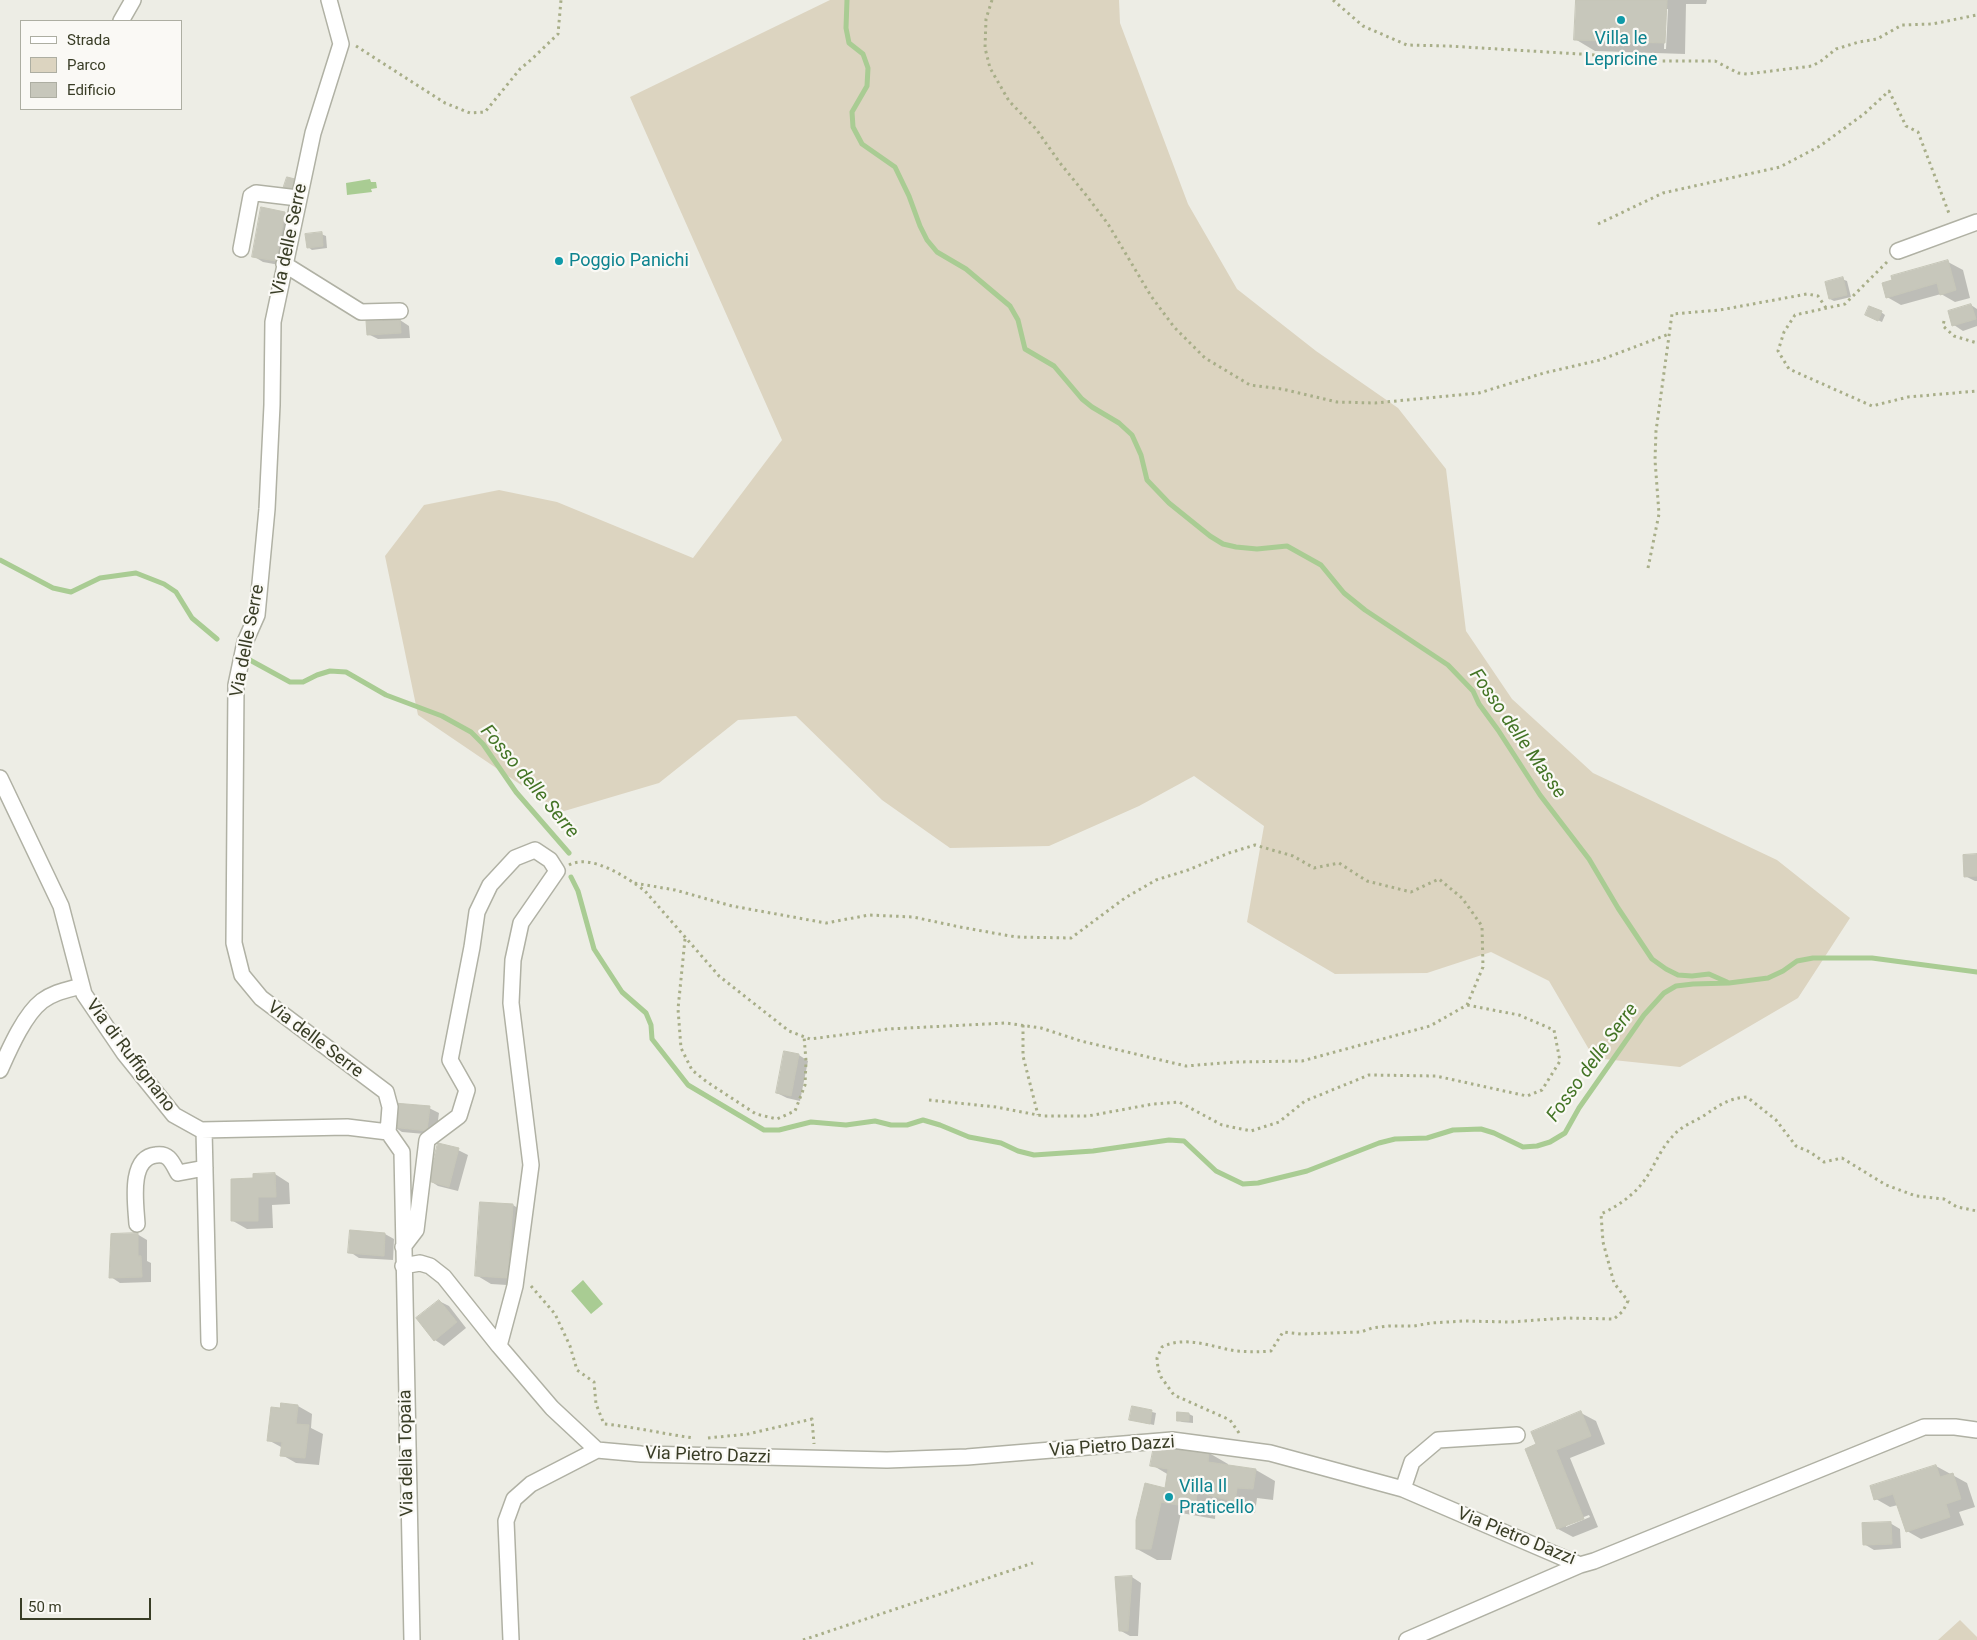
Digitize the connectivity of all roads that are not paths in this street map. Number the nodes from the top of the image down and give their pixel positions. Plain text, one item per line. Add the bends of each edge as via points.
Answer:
1 (133, 0) edge
2 (329, 0) edge
3 (123, 20) edge
4 (298, 198) junction
5 (1977, 222) edge
6 (241, 249) dead end
7 (1898, 251) road end
8 (284, 264) junction
9 (400, 311) dead end
10 (0, 778) edge
11 (81, 986) junction
12 (1, 1066) edge
13 (204, 1130) junction
14 (388, 1132) junction
15 (205, 1168) junction
16 (137, 1224) dead end
17 (403, 1247) junction
18 (403, 1266) junction
19 (209, 1342) dead end
20 (499, 1346) junction
21 (1977, 1430) edge
22 (1517, 1436) dead end
23 (597, 1450) junction
24 (1403, 1489) junction
25 (1580, 1565) junction
26 (412, 1640) edge
27 (512, 1640) edge
28 (1407, 1640) edge

1 - 3 street
2 - 4 street, Via delle Serre via 341,44 313,133
4 - 6 street via 256,192 251,196
4 - 8 street, Via delle Serre
5 - 7 street
8 - 9 street via 361,312
8 - 14 street, Via delle Serre via 273,322 267,509 257,615 245,642 236,685 234,943 242,975 261,998 386,1092 390,1107
10 - 11 street, Via di Ruffignano via 61,906
11 - 12 street via 60,991 41,1002 28,1017
11 - 13 street, Via di Ruffignano via 124,1053 174,1115
13 - 14 street, Via di Ruffignano via 347,1127
13 - 15 street
14 - 17 street via 402,1152
15 - 16 street via 178,1173 171,1159 162,1154 151,1155 139,1166 136,1177
15 - 19 street
17 - 18 street
17 - 20 street via 416,1230 428,1140 458,1116 467,1090 450,1060 477,912 490,885 515,858 535,850 550,860 558,871 521,923 512,960 511,1003 531,1165 516,1275
18 - 20 street via 420,1263 444,1277
18 - 26 street, Via della Topaia
20 - 23 street via 552,1408
21 - 25 street, Via Pietro Dazzi via 1924,1427
22 - 24 street via 1438,1440 1412,1462
23 - 24 street, Via Pietro Dazzi via 887,1460 967,1457 1172,1440 1270,1453
23 - 27 street via 531,1484 514,1499 506,1521
24 - 25 street, Via Pietro Dazzi
25 - 28 street

